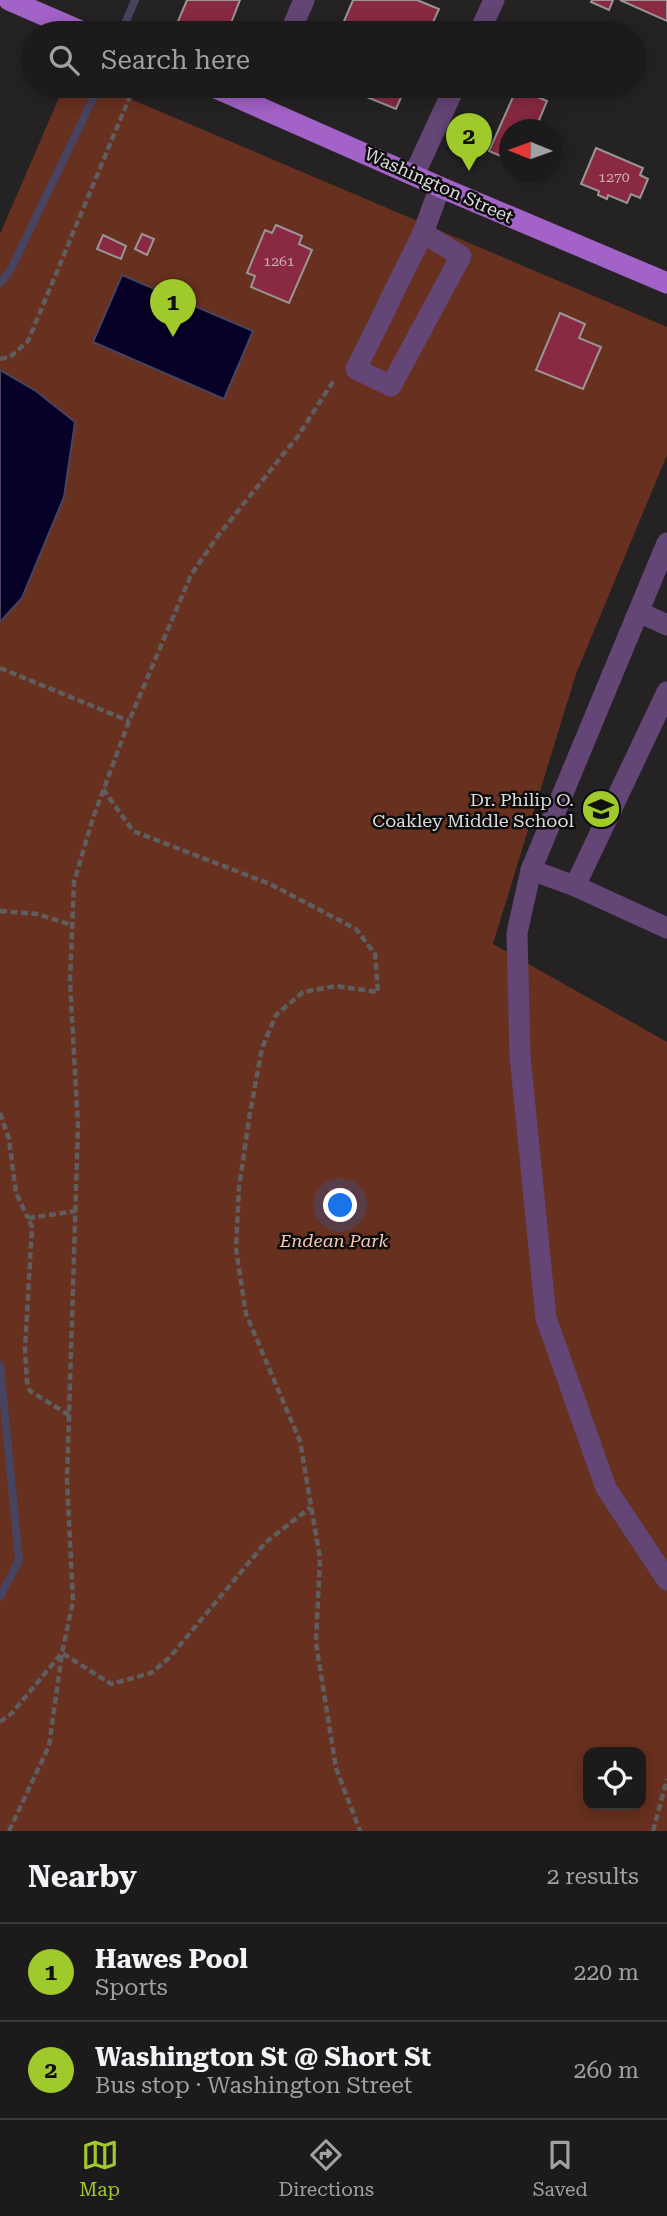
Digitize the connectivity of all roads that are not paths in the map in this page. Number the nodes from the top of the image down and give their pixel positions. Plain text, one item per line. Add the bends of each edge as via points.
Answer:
1 (9, 0) edge
2 (304, 0) edge
3 (489, 1) edge
4 (58, 21) edge
5 (295, 21) edge
6 (483, 21) edge
7 (238, 98) edge
8 (449, 98) edge
9 (414, 175) junction
10 (440, 187) junction
11 (423, 233) junction
12 (667, 283) edge
13 (667, 543) edge
14 (639, 612) junction
15 (667, 625) edge
16 (667, 692) edge
17 (531, 870) junction
18 (575, 886) junction
19 (667, 928) edge
20 (667, 1580) edge

1 - 4 main road
2 - 5 street
3 - 6 street
7 - 9 main road, Washington Street
8 - 9 street
9 - 10 main road, Washington Street
10 - 11 street
10 - 12 main road, Washington Street
11 - 11 street via 356,369 391,386 461,256
13 - 14 street
14 - 15 street
14 - 17 street
16 - 18 street
17 - 18 street
17 - 20 street via 516,933 520,1056 547,1318 606,1488
18 - 19 street

